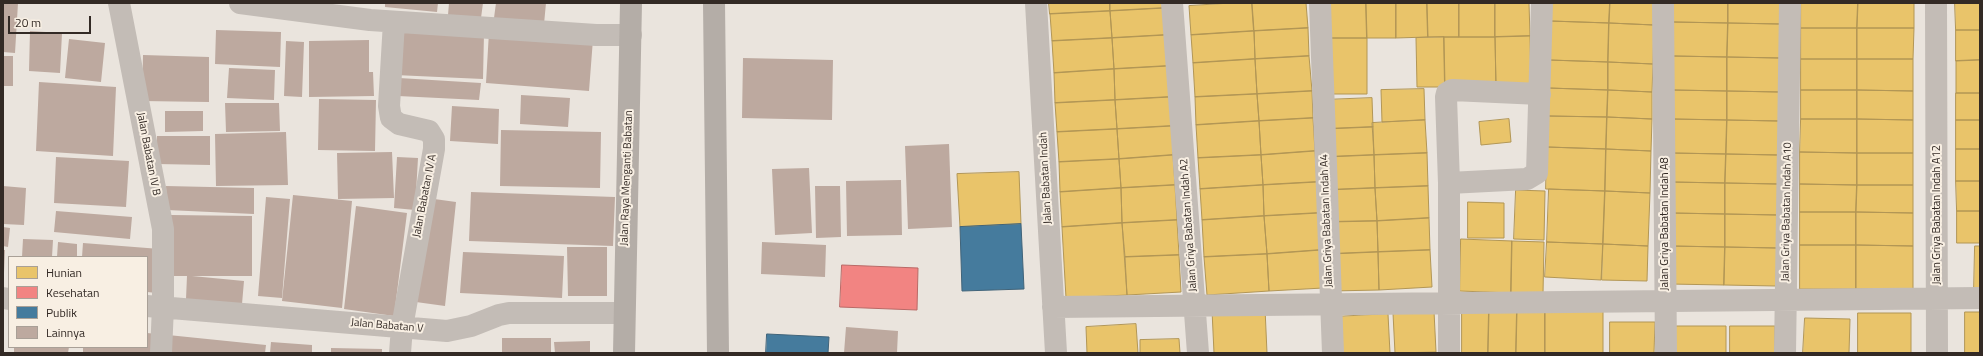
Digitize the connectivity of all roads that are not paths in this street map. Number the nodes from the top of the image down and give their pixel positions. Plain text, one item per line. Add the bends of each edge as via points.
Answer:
1 (119, 3) edge
2 (240, 3) edge
3 (631, 3) edge
4 (714, 3) edge
5 (1036, 3) edge
6 (1172, 3) edge
7 (1320, 3) edge
8 (1542, 3) edge
9 (1664, 3) edge
10 (1790, 3) edge
11 (1936, 3) edge
12 (370, 12) edge
13 (394, 22) junction
14 (631, 35) junction
15 (1540, 94) junction
16 (1449, 183) junction
17 (1980, 298) edge
18 (1937, 299) junction
19 (1785, 300) junction
20 (1666, 301) junction
21 (1449, 303) junction
22 (1330, 304) junction
23 (1195, 305) junction
24 (155, 306) edge
25 (1053, 306) junction
26 (624, 313) junction
27 (402, 327) junction
28 (161, 353) edge
29 (400, 353) edge
30 (624, 353) edge
31 (718, 353) edge
32 (1056, 353) edge
33 (1198, 353) edge
34 (1334, 353) edge
35 (1450, 353) edge
36 (1666, 353) edge
37 (1785, 353) edge
38 (1937, 353) edge

1 - 24 street, Jalan Babatan IV B via 163,229
2 - 12 street
3 - 14 main road, Jalan Raya Menganti Babatan
4 - 31 main road
5 - 25 street, Jalan Babatan Indah
6 - 23 street, Jalan Griya Babatan Indah A2
7 - 22 street, Jalan Griya Babatan Indah A4
8 - 15 street
9 - 20 street, Jalan Griya Babatan Indah A8
10 - 19 street, Jalan Griya Babatan Indah A10
11 - 18 street, Jalan Griya Babatan Indah A12
12 - 13 street
13 - 14 street
13 - 27 street, Jalan Babatan IV A via 389,106 391,118 399,124 429,131 434,139
14 - 26 main road, Jalan Raya Menganti Babatan
15 - 16 street via 1537,173 1527,179
15 - 16 street via 1452,90 1447,93
16 - 21 street
17 - 18 street
18 - 19 street, Jalan Griya Babatan Indah A12
18 - 38 street
19 - 20 street
19 - 37 street, Jalan Griya Babatan Indah A10
20 - 21 street, Jalan Griya Babatan Indah A8
20 - 36 street
21 - 22 street, Jalan Griya Babatan Indah A8
21 - 35 street
22 - 23 street, Jalan Griya Babatan Indah A4
22 - 34 street
23 - 25 street, Jalan Griya Babatan Indah A2
23 - 33 street
24 - 27 street, Jalan Babatan V
24 - 28 street, Jalan Babatan IV B
25 - 32 street, Jalan Babatan Indah
26 - 27 street, Jalan Babatan V via 509,313 447,331
26 - 30 main road, Jalan Raya Menganti Babatan
27 - 29 street

